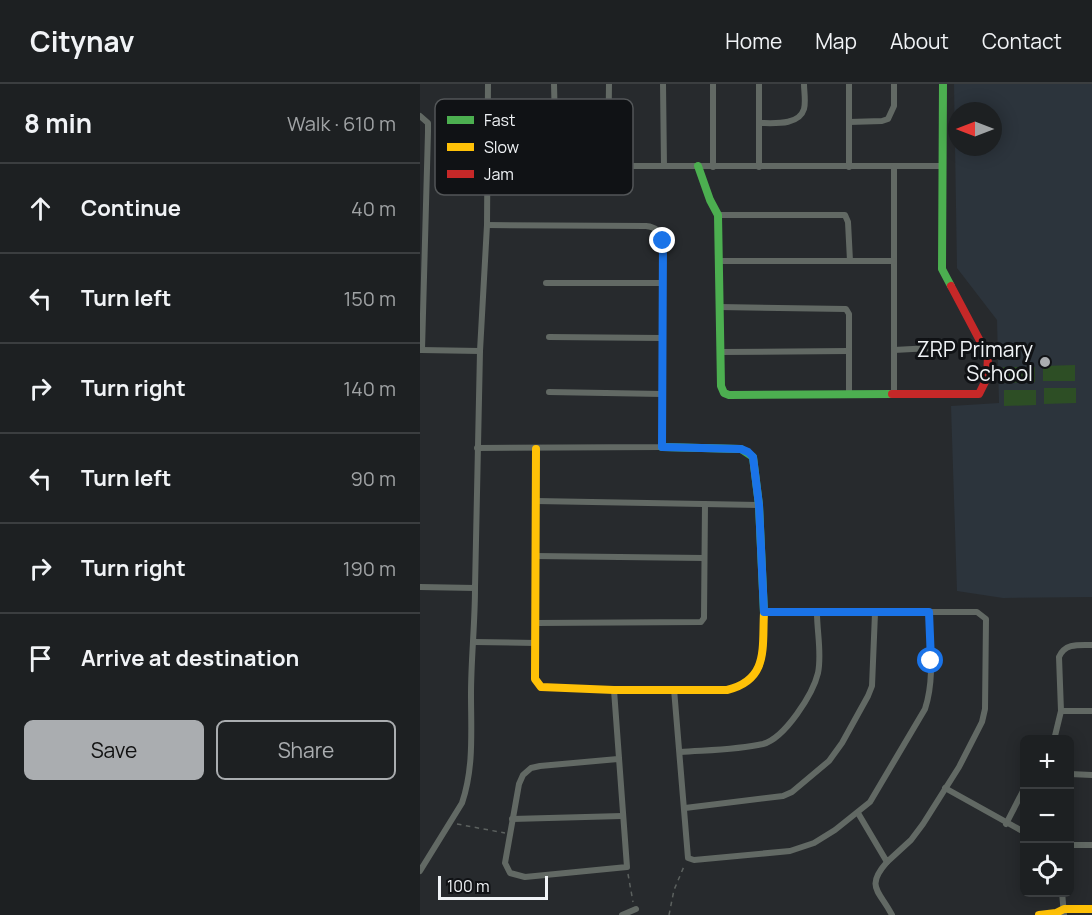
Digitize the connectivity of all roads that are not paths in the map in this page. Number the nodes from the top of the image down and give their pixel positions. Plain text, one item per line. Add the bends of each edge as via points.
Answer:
1 (554, 84) edge
2 (609, 84) edge
3 (663, 84) edge
4 (713, 84) edge
5 (759, 84) edge
6 (804, 84) edge
7 (849, 84) edge
8 (894, 84) edge
9 (943, 84) edge
10 (554, 99) edge
11 (609, 99) edge
12 (420, 116) edge
13 (849, 122) junction
14 (759, 123) junction
15 (633, 166) edge
16 (664, 166) junction
17 (698, 166) junction
18 (942, 166) junction
19 (713, 167) junction
20 (759, 167) junction
21 (849, 167) junction
22 (894, 167) junction
23 (423, 169) edge
24 (488, 195) edge
25 (718, 215) junction
26 (422, 224) edge
27 (487, 225) junction
28 (718, 261) junction
29 (850, 261) junction
30 (893, 261) junction
31 (546, 283) dead end
32 (663, 283) junction
33 (719, 307) junction
34 (549, 337) dead end
35 (662, 338) junction
36 (931, 348) dead end
37 (421, 350) edge
38 (894, 350) junction
39 (480, 351) junction
40 (848, 351) junction
41 (720, 352) junction
42 (549, 392) dead end
43 (662, 394) junction
44 (894, 394) junction
45 (849, 395) junction
46 (662, 447) junction
47 (477, 448) junction
48 (536, 450) junction
49 (536, 501) junction
50 (705, 504) junction
51 (759, 505) junction
52 (535, 556) junction
53 (704, 558) junction
54 (420, 587) edge
55 (475, 588) junction
56 (764, 612) junction
57 (929, 612) junction
58 (817, 613) junction
59 (874, 613) junction
60 (536, 623) junction
61 (474, 642) junction
62 (536, 643) junction
63 (1092, 645) edge
64 (674, 689) junction
65 (614, 690) junction
66 (1061, 711) junction
67 (1092, 711) edge
68 (1055, 735) edge
69 (680, 752) junction
70 (618, 759) junction
71 (1074, 774) edge
72 (1092, 775) edge
73 (945, 788) junction
74 (1020, 797) edge
75 (685, 808) junction
76 (858, 813) junction
77 (622, 816) junction
78 (512, 819) junction
79 (1006, 824) junction
80 (1020, 830) edge
81 (1074, 845) edge
82 (1092, 845) edge
83 (887, 862) junction
84 (420, 871) edge
85 (1062, 897) edge
86 (636, 909) road end
87 (1092, 909) edge
88 (1062, 913) edge
89 (622, 915) edge
90 (892, 915) edge
91 (1040, 915) edge

1 - 10 street
2 - 11 street
3 - 16 street
4 - 19 street
5 - 14 street
6 - 14 street via 804,110 799,117
7 - 13 street
8 - 13 street via 894,106 888,119
9 - 18 street
12 - 23 street via 428,123
13 - 21 street
14 - 20 street
15 - 16 street
16 - 17 street
17 - 19 street
17 - 25 street
18 - 22 street
18 - 44 street via 942,269 988,356 987,378 979,394
19 - 20 street
20 - 21 street
21 - 22 street
22 - 30 street
23 - 26 street
24 - 27 street
25 - 28 street
25 - 29 street via 845,215
26 - 37 street
27 - 32 street via 654,227 663,241
27 - 39 street
28 - 29 street
28 - 33 street
29 - 30 street
30 - 38 street
31 - 32 street
32 - 35 street
33 - 40 street via 843,308 849,314
33 - 41 street
34 - 35 street
35 - 43 street
36 - 38 street
37 - 39 street
38 - 44 street
39 - 47 street
40 - 41 street
40 - 45 street
41 - 45 street via 721,386 729,395
42 - 43 street
43 - 46 street
44 - 45 street
46 - 48 street
46 - 51 street via 733,448 748,452 756,466
47 - 48 street
47 - 55 street
48 - 49 street
49 - 50 street
49 - 52 street
50 - 51 street
50 - 53 street
51 - 56 street
52 - 53 street
52 - 60 street
53 - 60 street via 704,618 700,622
54 - 55 street
55 - 61 street
56 - 58 street
56 - 64 street via 761,664 754,677 734,689
57 - 59 street
57 - 73 street via 977,612 987,623 982,722
57 - 76 street via 931,661 925,709 870,802
58 - 59 street
58 - 69 street via 816,679 795,717 779,735 765,744
59 - 75 street via 872,686 830,761 783,796
60 - 62 street
61 - 62 street
61 - 84 street via 468,778 462,803
62 - 65 street via 535,679 541,687
63 - 66 street via 1062,650
64 - 65 street
64 - 69 street
65 - 70 street
66 - 67 street
66 - 68 street
69 - 75 street
70 - 77 street
70 - 78 street via 531,768 519,784
71 - 72 street
73 - 79 street
73 - 83 street via 911,840
74 - 79 street
75 - 76 street via 688,858 693,860 800,848 835,831
76 - 83 street
77 - 78 street
77 - 78 street via 627,867 517,876 510,873 505,863
79 - 80 street
81 - 82 street
83 - 90 street via 876,875 875,886
85 - 88 street
86 - 89 street
87 - 88 street
88 - 91 street

